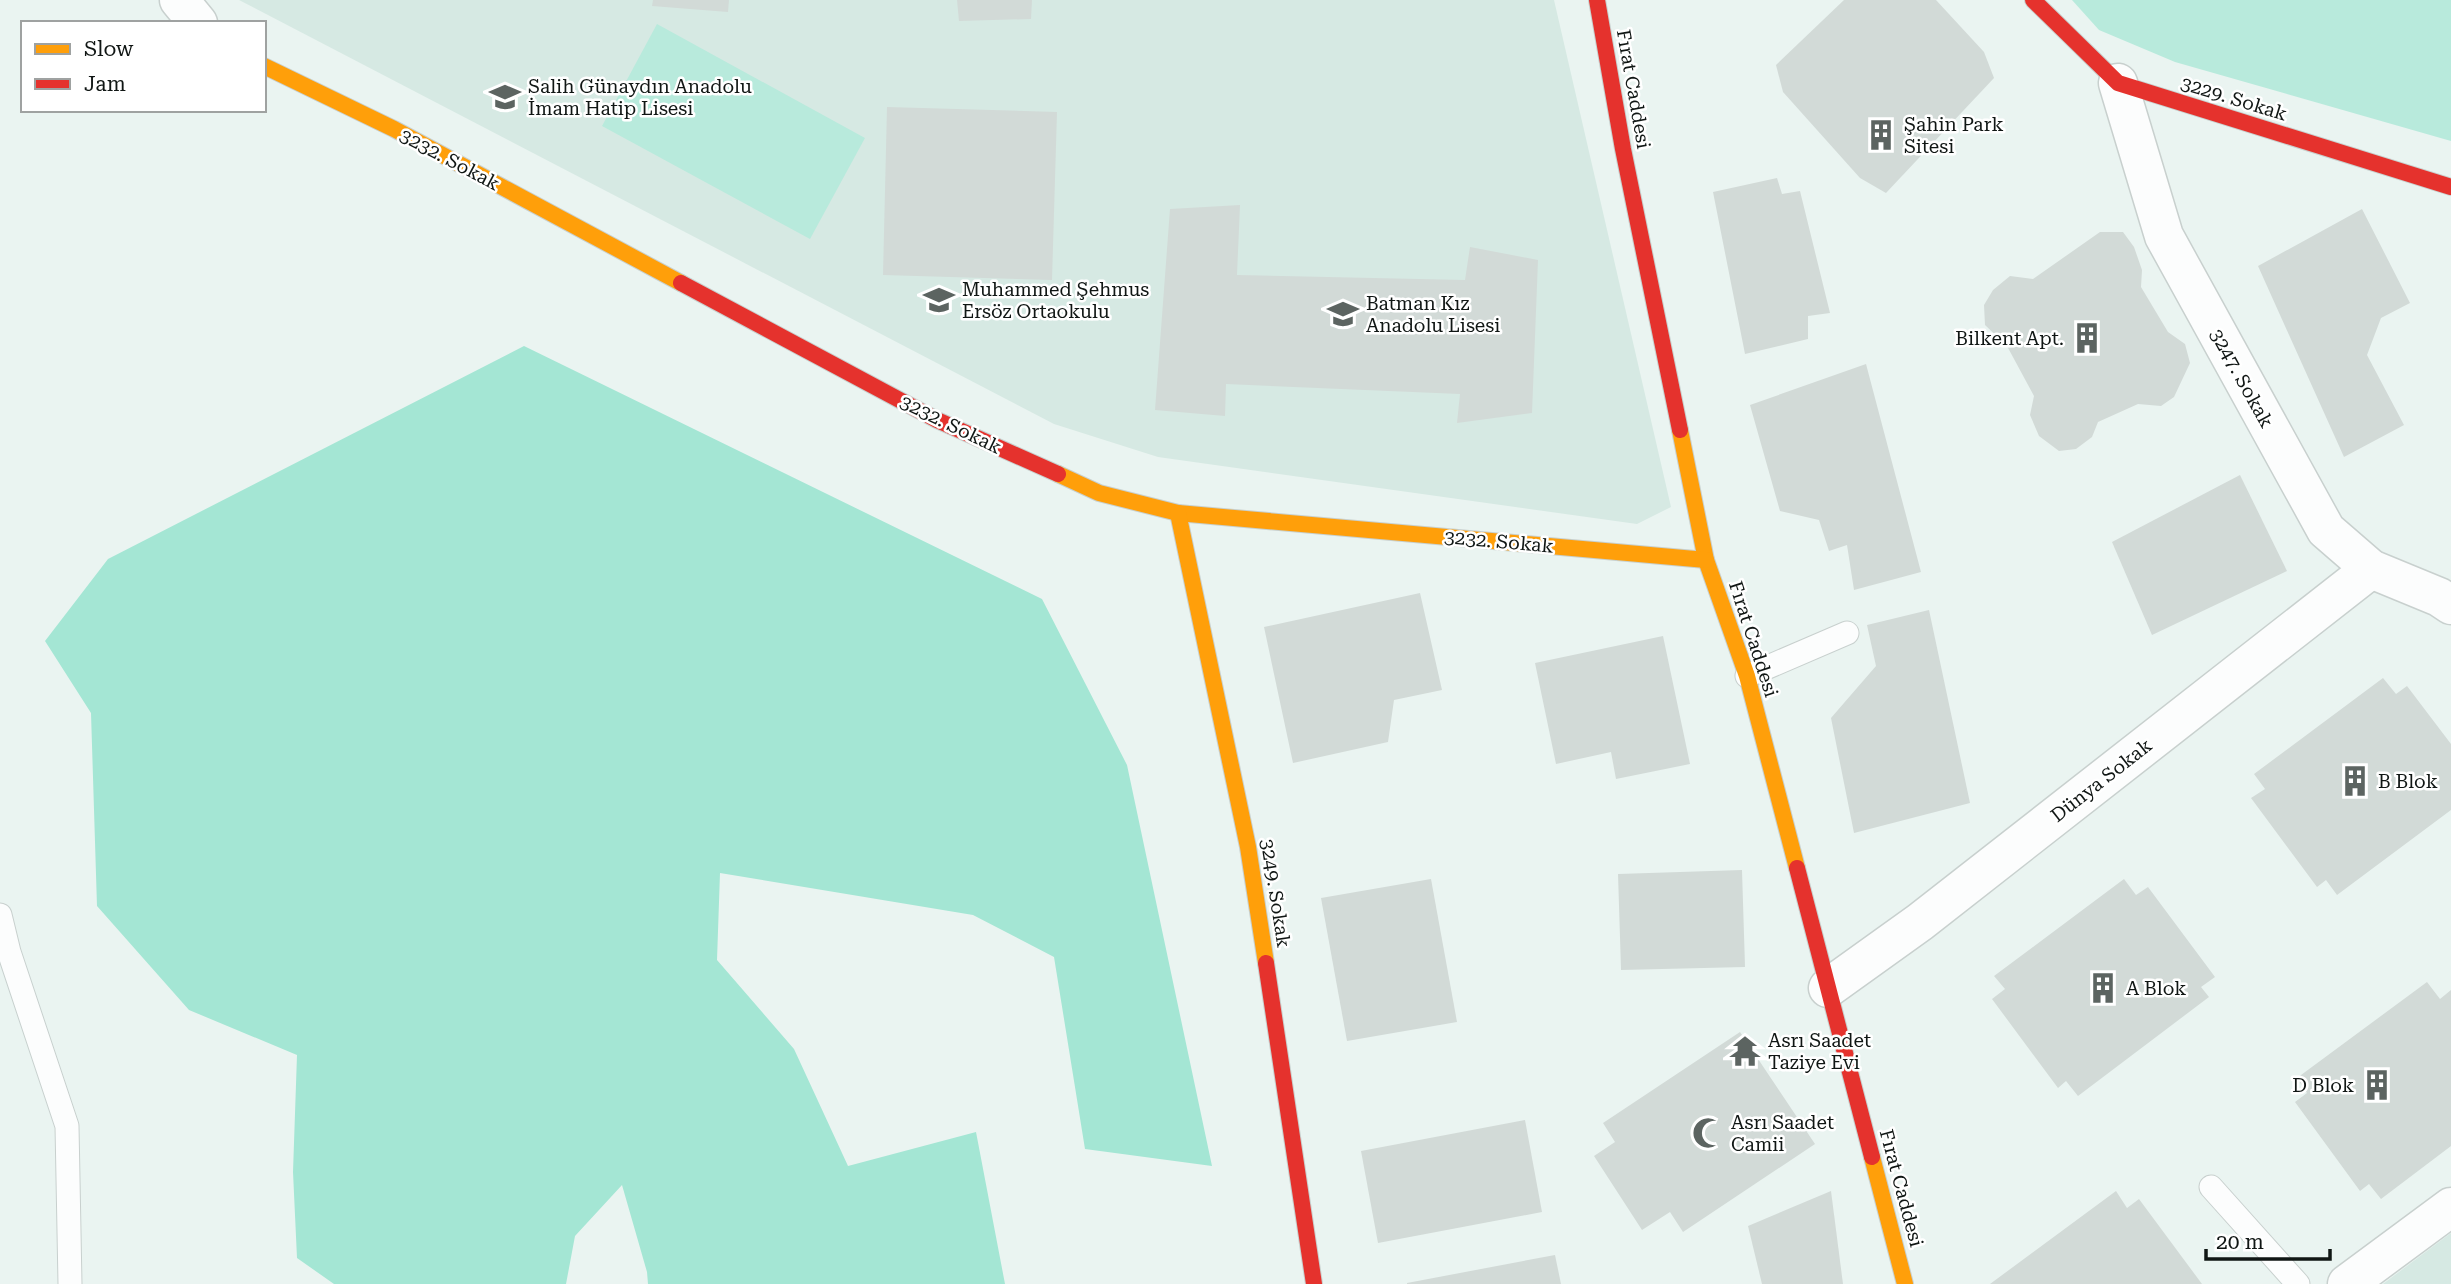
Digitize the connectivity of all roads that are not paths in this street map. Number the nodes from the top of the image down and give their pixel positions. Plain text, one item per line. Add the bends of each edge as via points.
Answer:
1 (179, 0) edge
2 (1597, 0) edge
3 (2033, 0) edge
4 (196, 21) edge
5 (266, 67) edge
6 (2118, 83) junction
7 (2451, 187) edge
8 (1178, 513) junction
9 (1706, 560) junction
10 (2371, 569) junction
11 (2451, 605) edge
12 (1847, 633) dead end
13 (1746, 676) junction
14 (0, 915) edge
15 (1828, 988) junction
16 (2211, 1187) dead end
17 (2451, 1207) edge
18 (70, 1284) edge
19 (1314, 1284) edge
20 (1905, 1284) edge
21 (2298, 1284) edge
22 (2347, 1284) edge

1 - 4 street
2 - 9 street, Fırat Caddesi
3 - 6 street, 3229. Sokak
5 - 8 street, 3232. Sokak via 394,129 937,420 1100,493
6 - 7 street, 3229. Sokak
6 - 10 street, 3247. Sokak via 2164,236 2326,530
8 - 9 street, 3232. Sokak
8 - 19 street, 3249. Sokak via 1248,847
9 - 13 street, Fırat Caddesi
10 - 11 street, 3247. Sokak
10 - 15 street, Dünya Sokak via 1920,922
12 - 13 lane
13 - 15 street, Fırat Caddesi
14 - 18 lane via 66,1126
15 - 20 street, Fırat Caddesi
16 - 21 lane
17 - 22 street

